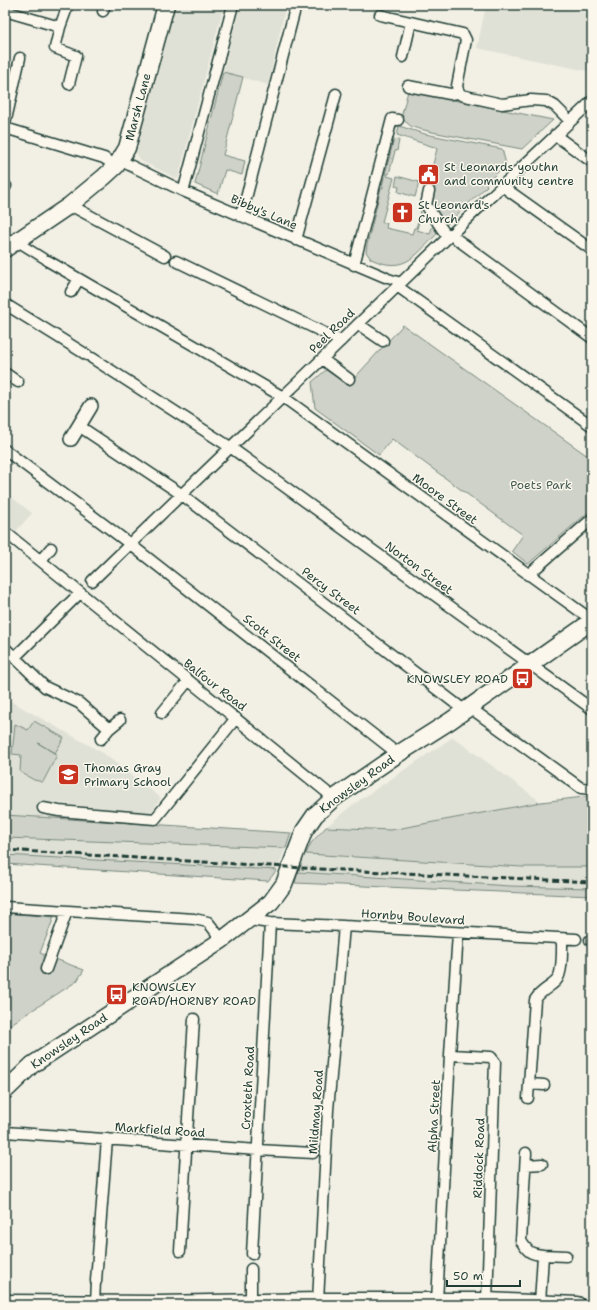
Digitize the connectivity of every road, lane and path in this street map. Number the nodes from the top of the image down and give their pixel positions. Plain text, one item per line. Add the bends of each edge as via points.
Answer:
1 (68, 5) edge
2 (166, 5) edge
3 (233, 5) edge
4 (296, 5) edge
5 (5, 11) edge
6 (380, 15) dead end
7 (411, 22) junction
8 (60, 27) junction
9 (403, 57) dead end
10 (20, 58) dead end
11 (69, 84) dead end
12 (408, 86) dead end
13 (459, 93) junction
14 (336, 94) dead end
15 (592, 101) edge
16 (398, 120) dead end
17 (570, 121) junction
18 (5, 124) edge
19 (5, 128) edge
20 (555, 135) junction
21 (592, 162) edge
22 (118, 163) junction
23 (502, 186) junction
24 (183, 191) junction
25 (429, 192) dead end
26 (70, 205) junction
27 (240, 216) junction
28 (450, 236) junction
29 (296, 240) junction
30 (11, 245) edge
31 (592, 250) edge
32 (165, 256) dead end
33 (48, 261) joint
34 (176, 261) dead end
35 (354, 265) junction
36 (385, 277) joint
37 (79, 279) junction
38 (399, 284) junction
39 (71, 292) dead end
40 (5, 304) edge
41 (358, 324) junction
42 (592, 338) edge
43 (341, 341) junction
44 (383, 341) dead end
45 (322, 359) junction
46 (5, 373) edge
47 (349, 380) dead end
48 (18, 382) dead end
49 (283, 397) junction
50 (91, 406) dead end
51 (79, 426) junction
52 (592, 426) edge
53 (71, 439) dead end
54 (230, 447) junction
55 (5, 450) edge
56 (181, 494) junction
57 (592, 519) edge
58 (5, 532) edge
59 (130, 544) junction
60 (51, 548) dead end
61 (41, 560) junction
62 (528, 575) junction
63 (92, 582) dead end
64 (80, 593) junction
65 (592, 621) edge
66 (5, 648) edge
67 (15, 657) junction
68 (530, 664) junction
69 (188, 681) junction
70 (467, 708) junction
71 (592, 709) edge
72 (162, 713) dead end
73 (236, 718) junction
74 (120, 720) dead end
75 (109, 729) junction
76 (101, 739) dead end
77 (398, 754) junction
78 (592, 789) edge
79 (334, 798) junction
80 (43, 808) dead end
81 (5, 907) edge
82 (67, 911) junction
83 (249, 920) junction
84 (270, 923) junction
85 (344, 926) junction
86 (458, 933) junction
87 (222, 940) junction
88 (562, 940) junction
89 (576, 940) dead end
90 (46, 969) dead end
91 (194, 1019) dead end
92 (450, 1056) junction
93 (530, 1084) junction
94 (544, 1085) dead end
95 (5, 1091) edge
96 (528, 1098) dead end
97 (5, 1132) edge
98 (107, 1139) junction
99 (185, 1144) junction
100 (258, 1150) junction
101 (313, 1153) joint
102 (526, 1153) dead end
103 (326, 1154) junction
104 (542, 1164) dead end
105 (526, 1165) junction
106 (180, 1251) dead end
107 (252, 1254) joint
108 (543, 1255) junction
109 (566, 1256) dead end
110 (251, 1269) joint
111 (96, 1281) joint
112 (318, 1301) junction
113 (251, 1302) junction
114 (378, 1303) edge
115 (442, 1303) edge
116 (496, 1303) edge
117 (540, 1303) junction
118 (15, 1304) edge
119 (90, 1304) edge
120 (558, 1304) edge
121 (159, 1305) edge
122 (577, 1305) edge

1 - 8 street
2 - 22 main road, Marsh Lane via 127,148
3 - 24 street
4 - 27 street
5 - 8 street
6 - 7 street
7 - 9 street
7 - 13 street via 460,32 466,37 457,86
8 - 11 street via 55,48 76,56
10 - 18 street
12 - 13 street via 450,94
13 - 17 street via 465,97 502,104 531,100 546,101
14 - 29 street
15 - 17 street, Peel Road
16 - 35 street via 392,119
17 - 20 street, Peel Road
19 - 22 street, Bibby's Lane
20 - 21 street
20 - 23 street, Peel Road
22 - 24 street, Bibby's Lane
22 - 26 main road, Marsh Lane
23 - 28 street, Peel Road
23 - 31 street
24 - 27 street, Bibby's Lane
25 - 28 street via 426,205 444,232
26 - 30 main road, Marsh Lane
26 - 32 street
27 - 29 street, Bibby's Lane
28 - 38 street, Peel Road
28 - 42 street
29 - 35 street, Bibby's Lane
30 - 33 street
33 - 37 street, Moore Street
34 - 43 street
35 - 36 street, Bibby's Lane
36 - 38 street, Bibby's Lane
37 - 39 street
37 - 49 street, Moore Street
38 - 41 street, Peel Road
38 - 52 street
40 - 54 street, Norton Street
41 - 43 street, Peel Road
41 - 44 street
43 - 45 street, Peel Road
45 - 47 street
45 - 49 street, Peel Road
46 - 48 street
49 - 54 street, Peel Road
49 - 62 street, Moore Street
50 - 51 street
51 - 53 street
51 - 56 street, Percy Street
54 - 56 street, Peel Road
54 - 68 street, Norton Street
55 - 59 street, Scott Street
56 - 59 street, Peel Road
56 - 70 street, Percy Street
57 - 62 street
58 - 61 street, Balfour Road
59 - 63 street, Peel Road
59 - 77 street, Scott Street
60 - 61 street
61 - 64 street, Balfour Road
62 - 65 street, Moore Street
64 - 67 street
64 - 69 street, Balfour Road
65 - 68 main road, Knowsley Road
66 - 67 street
67 - 75 street via 45,687 79,703
68 - 70 main road, Knowsley Road
68 - 71 street, Norton Street
69 - 72 street
69 - 73 street, Balfour Road
70 - 77 main road, Knowsley Road
70 - 78 street, Percy Street via 582,788
73 - 79 street, Balfour Road
73 - 80 street via 155,819
74 - 75 street
75 - 76 street
77 - 79 main road, Knowsley Road
79 - 83 main road, Knowsley Road via 308,824 281,890
81 - 82 street
82 - 87 street via 194,919 208,922
82 - 90 street
83 - 84 street, Hornby Boulevard
83 - 87 main road, Knowsley Road
84 - 85 street, Hornby Boulevard
84 - 100 street, Croxteth Road
85 - 86 street, Hornby Boulevard
85 - 103 street, Mildmay Road
86 - 88 street, Hornby Boulevard
86 - 92 street, Alpha Street
87 - 95 main road, Knowsley Road via 32,1065
88 - 89 street, Hornby Boulevard
88 - 93 street via 558,980 539,993 534,1000
91 - 99 street
92 - 115 street, Alpha Street
92 - 116 street, Riddock Road via 491,1057 495,1062
93 - 94 street
93 - 96 street
97 - 98 street, Markfield Road
98 - 99 street, Markfield Road
98 - 111 street
99 - 100 street, Markfield Road
99 - 106 street
100 - 101 street, Markfield Road
100 - 107 street, Croxteth Road
101 - 103 street
102 - 105 street
103 - 112 street, Mildmay Road
104 - 105 street
105 - 108 street via 521,1241 527,1251
107 - 110 street
108 - 109 street
108 - 117 street
110 - 113 street
111 - 119 street
112 - 113 main road
112 - 114 main road
113 - 121 main road
114 - 115 main road
115 - 116 main road
116 - 117 main road
117 - 120 main road
118 - 119 main road
119 - 121 main road
120 - 122 main road

